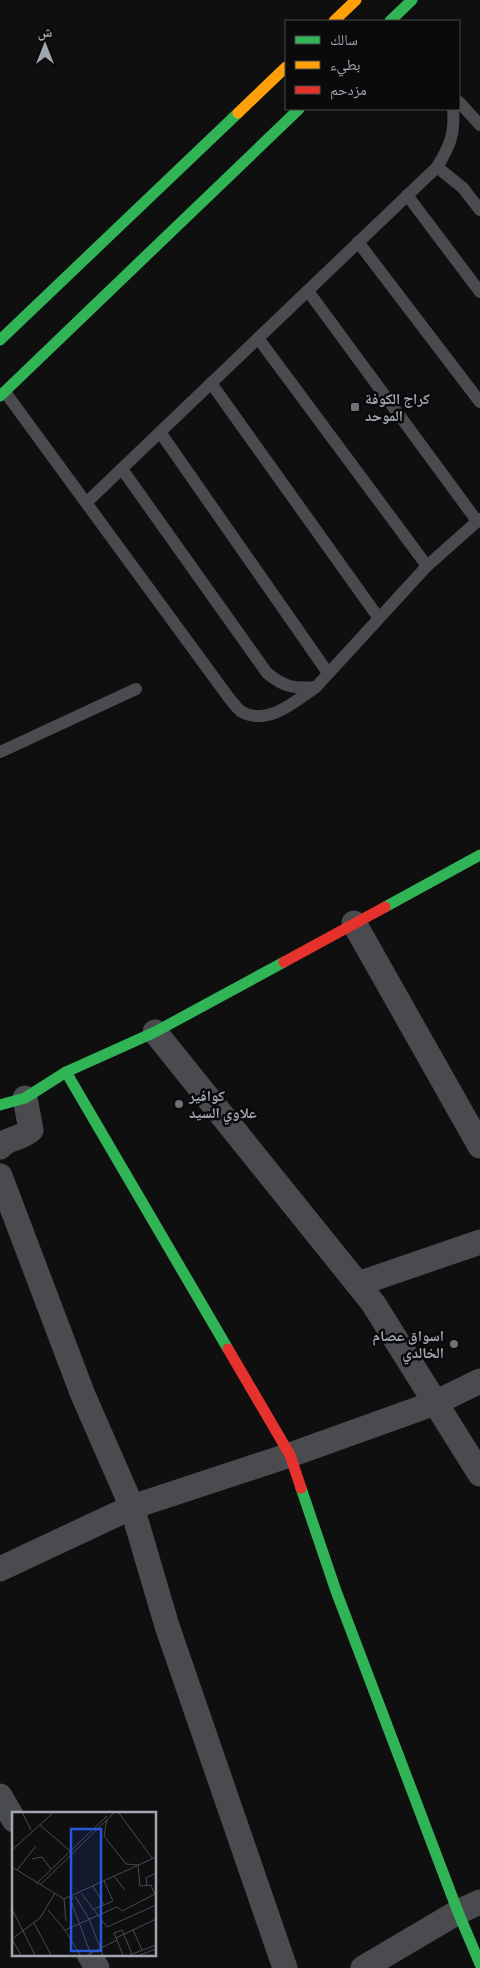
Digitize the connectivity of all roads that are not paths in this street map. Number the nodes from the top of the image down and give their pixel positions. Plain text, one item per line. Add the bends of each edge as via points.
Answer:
1 (356, 0) edge
2 (412, 0) edge
3 (335, 20) edge
4 (393, 20) edge
5 (285, 68) edge
6 (460, 103) edge
7 (298, 110) edge
8 (452, 110) edge
9 (480, 125) edge
10 (437, 167) junction
11 (407, 195) junction
12 (480, 210) edge
13 (358, 242) junction
14 (308, 291) junction
15 (480, 292) edge
16 (258, 338) junction
17 (0, 340) edge
18 (211, 383) junction
19 (2, 394) edge
20 (480, 402) edge
21 (160, 432) junction
22 (122, 469) junction
23 (87, 502) junction
24 (479, 520) edge
25 (427, 566) junction
26 (378, 617) junction
27 (328, 673) junction
28 (316, 687) junction
29 (136, 689) dead end
30 (0, 752) edge
31 (480, 855) edge
32 (354, 923) junction
33 (155, 1032) junction
34 (66, 1072) junction
35 (25, 1098) junction
36 (0, 1105) edge
37 (480, 1146) edge
38 (0, 1147) edge
39 (0, 1176) edge
40 (480, 1242) edge
41 (358, 1284) junction
42 (480, 1381) edge
43 (435, 1403) junction
44 (290, 1455) junction
45 (480, 1474) edge
46 (132, 1507) junction
47 (0, 1569) edge
48 (0, 1796) edge
49 (12, 1817) edge
50 (469, 1907) edge
51 (90, 1956) edge
52 (480, 1964) edge
53 (97, 1968) edge
54 (285, 1968) edge
55 (362, 1968) edge

1 - 3 street
2 - 4 street
5 - 17 street
6 - 9 lane
7 - 19 street
8 - 10 lane via 454,126 447,150
10 - 11 lane
10 - 12 lane via 463,188
11 - 13 lane
11 - 15 lane
13 - 14 lane
13 - 20 lane
14 - 16 lane
14 - 24 lane
16 - 18 lane
16 - 25 lane
18 - 21 lane
18 - 26 lane
19 - 23 lane
21 - 22 lane
21 - 27 lane
22 - 23 lane
22 - 28 lane via 267,674 281,684 296,688
23 - 28 lane via 242,712 262,716 279,711
24 - 25 lane
25 - 26 lane
26 - 27 lane
27 - 28 lane
29 - 30 lane
31 - 32 street
32 - 33 street
32 - 37 street
33 - 34 street
33 - 41 street
34 - 35 street
34 - 44 street
35 - 36 street
35 - 38 street via 31,1130
39 - 46 street via 83,1395
40 - 41 street
41 - 43 street
42 - 43 street
43 - 44 street
43 - 45 street
44 - 46 street
44 - 50 street via 336,1591
46 - 47 street
46 - 54 street via 167,1626
48 - 49 street
50 - 52 street
50 - 55 street
51 - 53 street

